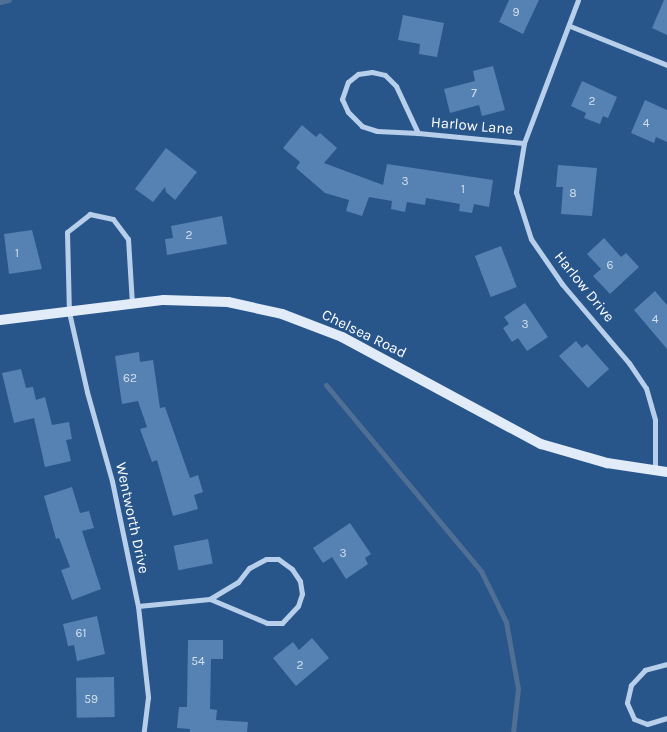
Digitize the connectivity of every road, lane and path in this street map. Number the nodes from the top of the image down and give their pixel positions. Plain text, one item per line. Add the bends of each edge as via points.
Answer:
1 (578, 0) edge
2 (570, 26) junction
3 (667, 65) edge
4 (418, 133) junction
5 (524, 143) junction
6 (132, 305) junction
7 (69, 312) junction
8 (0, 320) edge
9 (655, 472) junction
10 (667, 472) edge
11 (210, 599) junction
12 (138, 606) junction
13 (667, 664) edge
14 (667, 718) edge
15 (144, 732) edge

1 - 2 street, Harlow Drive
2 - 3 street
2 - 5 street, Harlow Drive
4 - 4 street, Harlow Lane via 396,86 386,75 365,73 348,82 342,99 348,112 362,126 376,131
4 - 5 street, Harlow Lane
5 - 9 street, Harlow Drive via 516,192 531,239 562,284 646,388 655,420
6 - 7 street, Chelsea Road
6 - 7 street, Wentworth Drive via 128,239 112,219 90,214 67,232
6 - 9 street, Chelsea Road via 164,300 228,302 282,314 342,337 541,444 607,463
7 - 8 street, Chelsea Road
7 - 12 street, Wentworth Drive via 112,481
9 - 10 street, Chelsea Road
11 - 11 street via 267,623 282,623 298,606 302,594 300,581 278,558 266,559 250,568 238,582
11 - 12 street
12 - 15 street, Wentworth Drive via 148,697
13 - 14 street via 646,670 631,686 627,703 634,719 647,724

